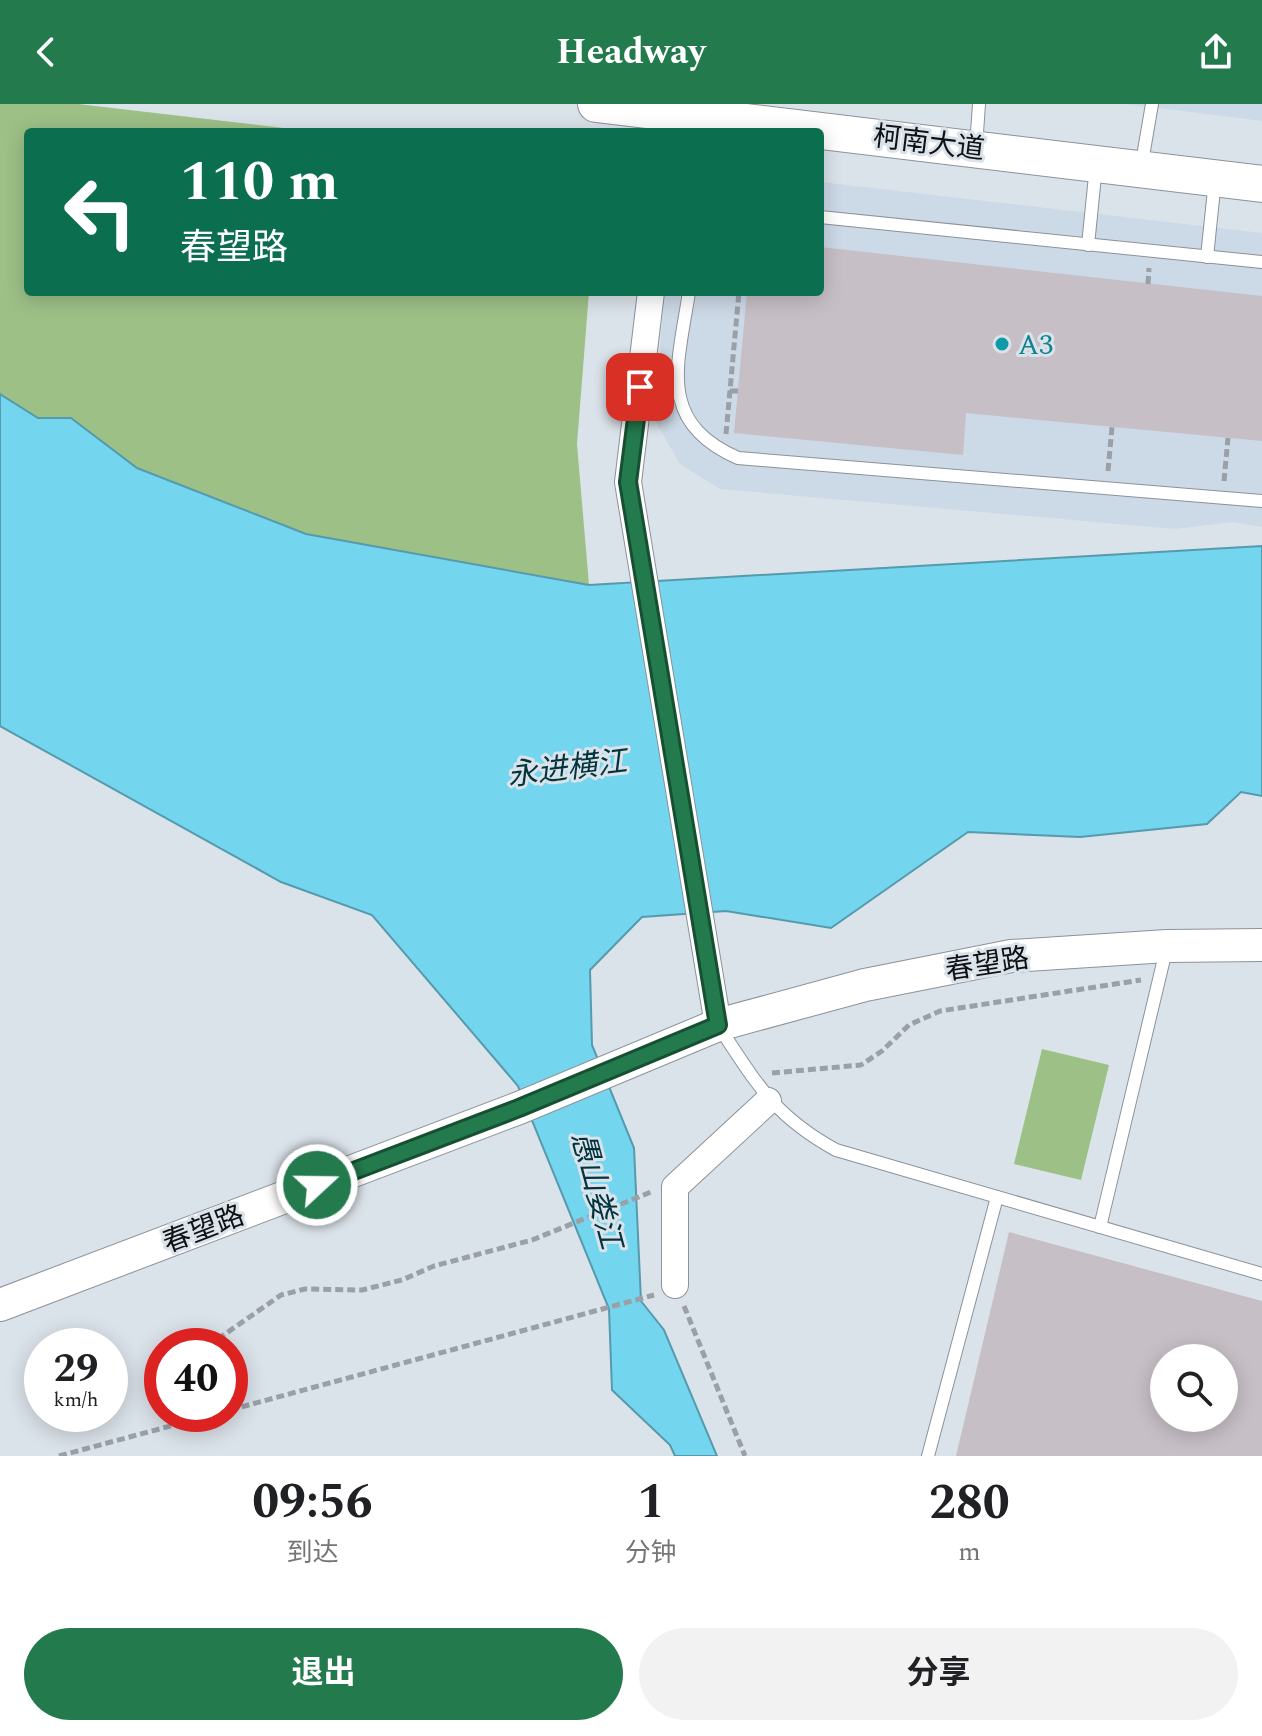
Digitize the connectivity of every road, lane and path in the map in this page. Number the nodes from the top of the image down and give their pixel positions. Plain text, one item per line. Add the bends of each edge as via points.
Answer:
1 (596, 104) edge
2 (979, 104) edge
3 (1152, 104) edge
4 (672, 122) edge
5 (745, 128) edge
6 (824, 134) edge
7 (976, 147) junction
8 (1096, 163) junction
9 (1141, 168) junction
10 (1216, 178) junction
11 (1262, 184) edge
12 (824, 217) edge
13 (1088, 245) junction
14 (1207, 257) junction
15 (1262, 262) edge
16 (651, 296) edge
17 (688, 296) edge
18 (739, 296) edge
19 (730, 391) junction
20 (738, 391) dead end
21 (1112, 427) dead end
22 (1228, 438) dead end
23 (724, 452) junction
24 (1107, 488) junction
25 (1223, 498) junction
26 (1262, 501) edge
27 (1262, 945) edge
28 (1164, 961) junction
29 (718, 1025) junction
30 (751, 1075) junction
31 (768, 1101) junction
32 (649, 1192) dead end
33 (997, 1197) junction
34 (1100, 1227) junction
35 (1262, 1274) edge
36 (675, 1285) joint
37 (649, 1297) dead end
38 (0, 1305) edge
39 (234, 1328) edge
40 (248, 1405) edge
41 (148, 1432) edge
42 (59, 1456) edge
43 (745, 1456) edge
44 (928, 1456) edge

1 - 4 main road, 柯南大道
2 - 7 lane
3 - 9 lane
4 - 5 main road, 柯南大道
6 - 7 main road, 柯南大道
7 - 8 main road, 柯南大道
8 - 9 main road, 柯南大道
8 - 13 lane
9 - 10 main road, 柯南大道
10 - 11 main road, 柯南大道
10 - 14 lane
12 - 13 lane
13 - 14 lane
14 - 15 lane
16 - 29 street via 628,482
17 - 23 lane via 677,370 683,415 710,446
18 - 19 path
19 - 20 path
19 - 23 path
21 - 24 path
22 - 25 path
23 - 24 lane via 738,458
24 - 25 lane
25 - 26 lane
27 - 28 street, 春望路
28 - 29 street, 春望路 via 1011,956 865,985
28 - 30 path via 1093,990 940,1011 909,1025 861,1065
28 - 34 lane
29 - 30 lane
29 - 38 street, 春望路 via 519,1108
30 - 31 lane
31 - 33 lane via 836,1150
31 - 36 street via 675,1187
32 - 39 path via 566,1226 375,1287 281,1295
33 - 34 lane
33 - 44 lane
34 - 35 lane
36 - 43 path
37 - 40 path
41 - 42 path

